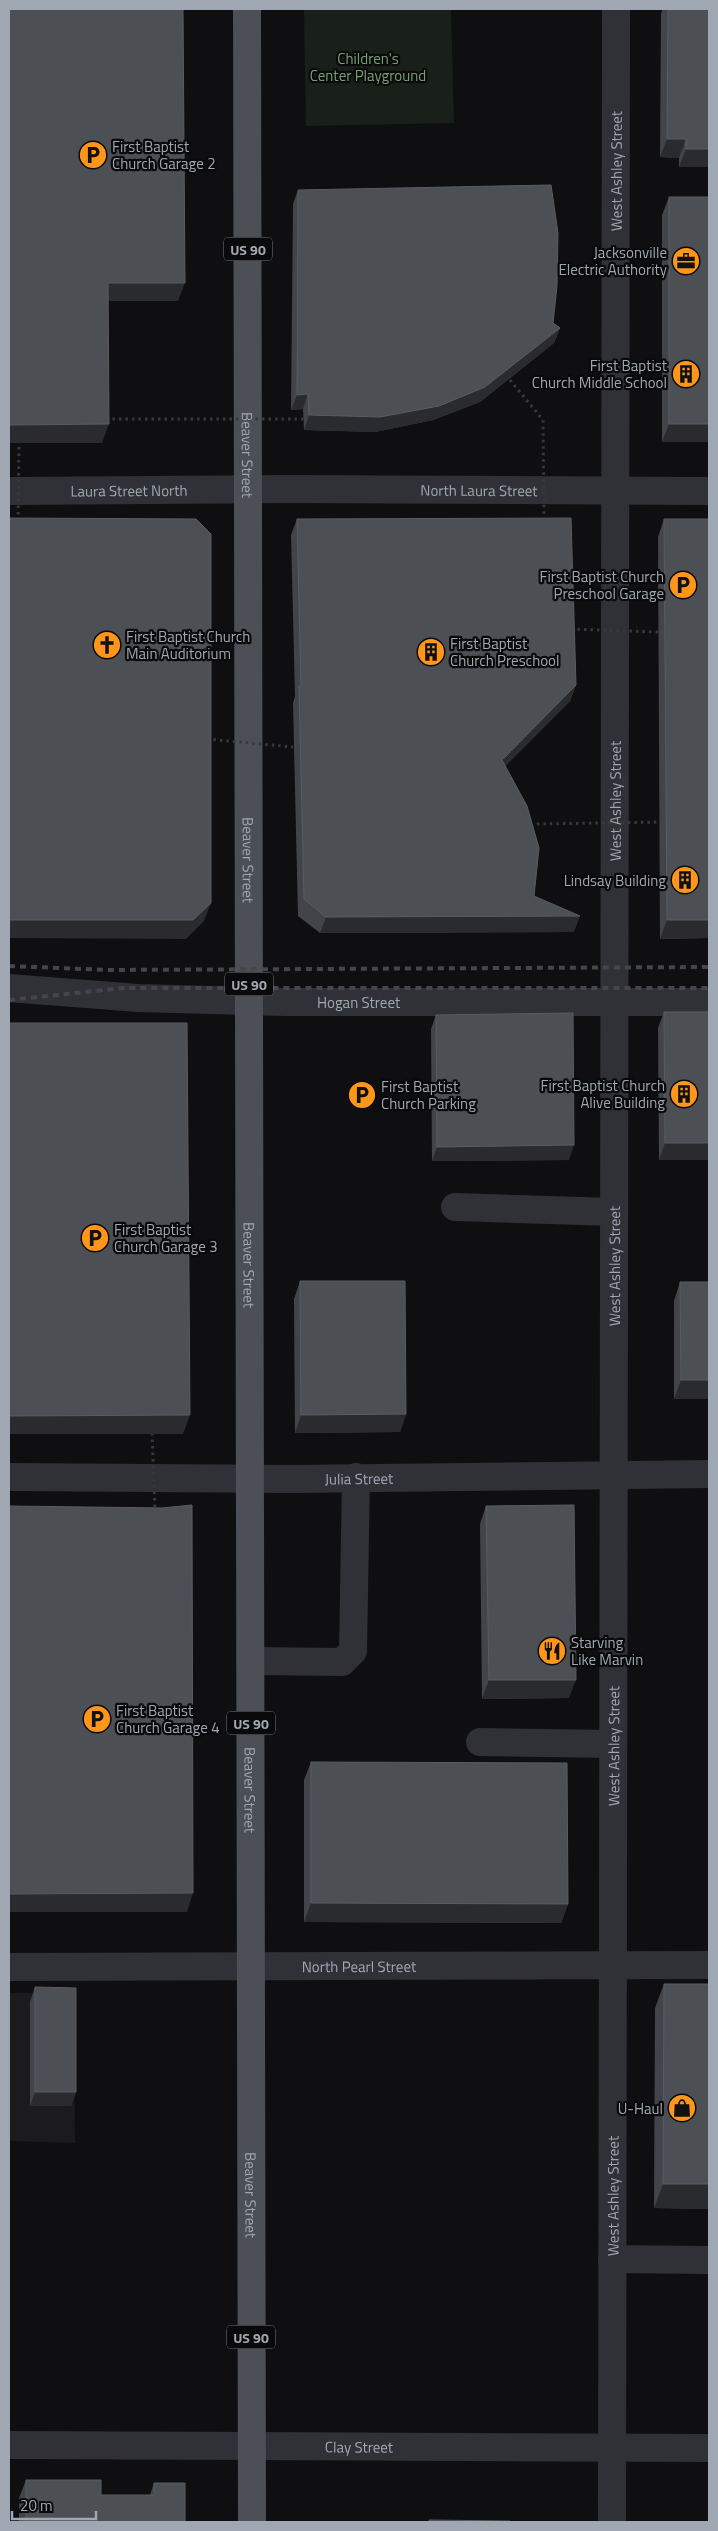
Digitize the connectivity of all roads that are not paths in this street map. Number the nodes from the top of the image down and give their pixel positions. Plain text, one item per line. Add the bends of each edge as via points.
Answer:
1 (247, 9) edge
2 (616, 9) edge
3 (249, 489) junction
4 (9, 491) edge
5 (615, 491) junction
6 (709, 491) edge
7 (9, 988) edge
8 (250, 1001) junction
9 (615, 1002) junction
10 (709, 1002) edge
11 (455, 1207) dead end
12 (614, 1212) junction
13 (614, 1474) junction
14 (709, 1474) edge
15 (9, 1477) edge
16 (250, 1478) junction
17 (356, 1478) junction
18 (251, 1661) junction
19 (480, 1742) dead end
20 (614, 1744) junction
21 (612, 1965) junction
22 (709, 1966) edge
23 (251, 1967) junction
24 (16, 1970) edge
25 (612, 2259) junction
26 (709, 2260) edge
27 (9, 2445) edge
28 (251, 2446) junction
29 (612, 2447) junction
30 (709, 2448) edge
31 (252, 2522) edge
32 (612, 2522) edge

1 - 3 main road, Beaver Street / US 90
2 - 5 street, West Ashley Street
3 - 4 street, Laura Street North
3 - 5 street, North Laura Street
3 - 8 main road, Beaver Street / US 90
5 - 6 street, North Laura Street
5 - 9 street, West Ashley Street
7 - 8 street, Hogan Street via 138,998
8 - 9 street, Hogan Street
8 - 16 main road, Beaver Street / US 90
9 - 10 street, Hogan Street
9 - 12 street, West Ashley Street
11 - 12 street
12 - 13 street, West Ashley Street
13 - 14 street, Julia Street
13 - 17 street, Julia Street
13 - 20 street, West Ashley Street
15 - 16 street, Julia Street
16 - 17 street, Julia Street
16 - 18 main road, Beaver Street / US 90
17 - 18 street via 353,1651 342,1662
18 - 23 main road, Beaver Street / US 90
19 - 20 street
20 - 21 street, West Ashley Street
21 - 22 street, North Pearl Street
21 - 23 street, North Pearl Street
21 - 25 street, West Ashley Street
23 - 24 street, North Pearl Street
23 - 28 main road, Beaver Street / US 90
25 - 26 street
25 - 29 street, West Ashley Street
27 - 28 street, Clay Street
28 - 29 street, Clay Street
28 - 31 main road, Beaver Street / US 90
29 - 30 street, Clay Street
29 - 32 street, West Ashley Street

